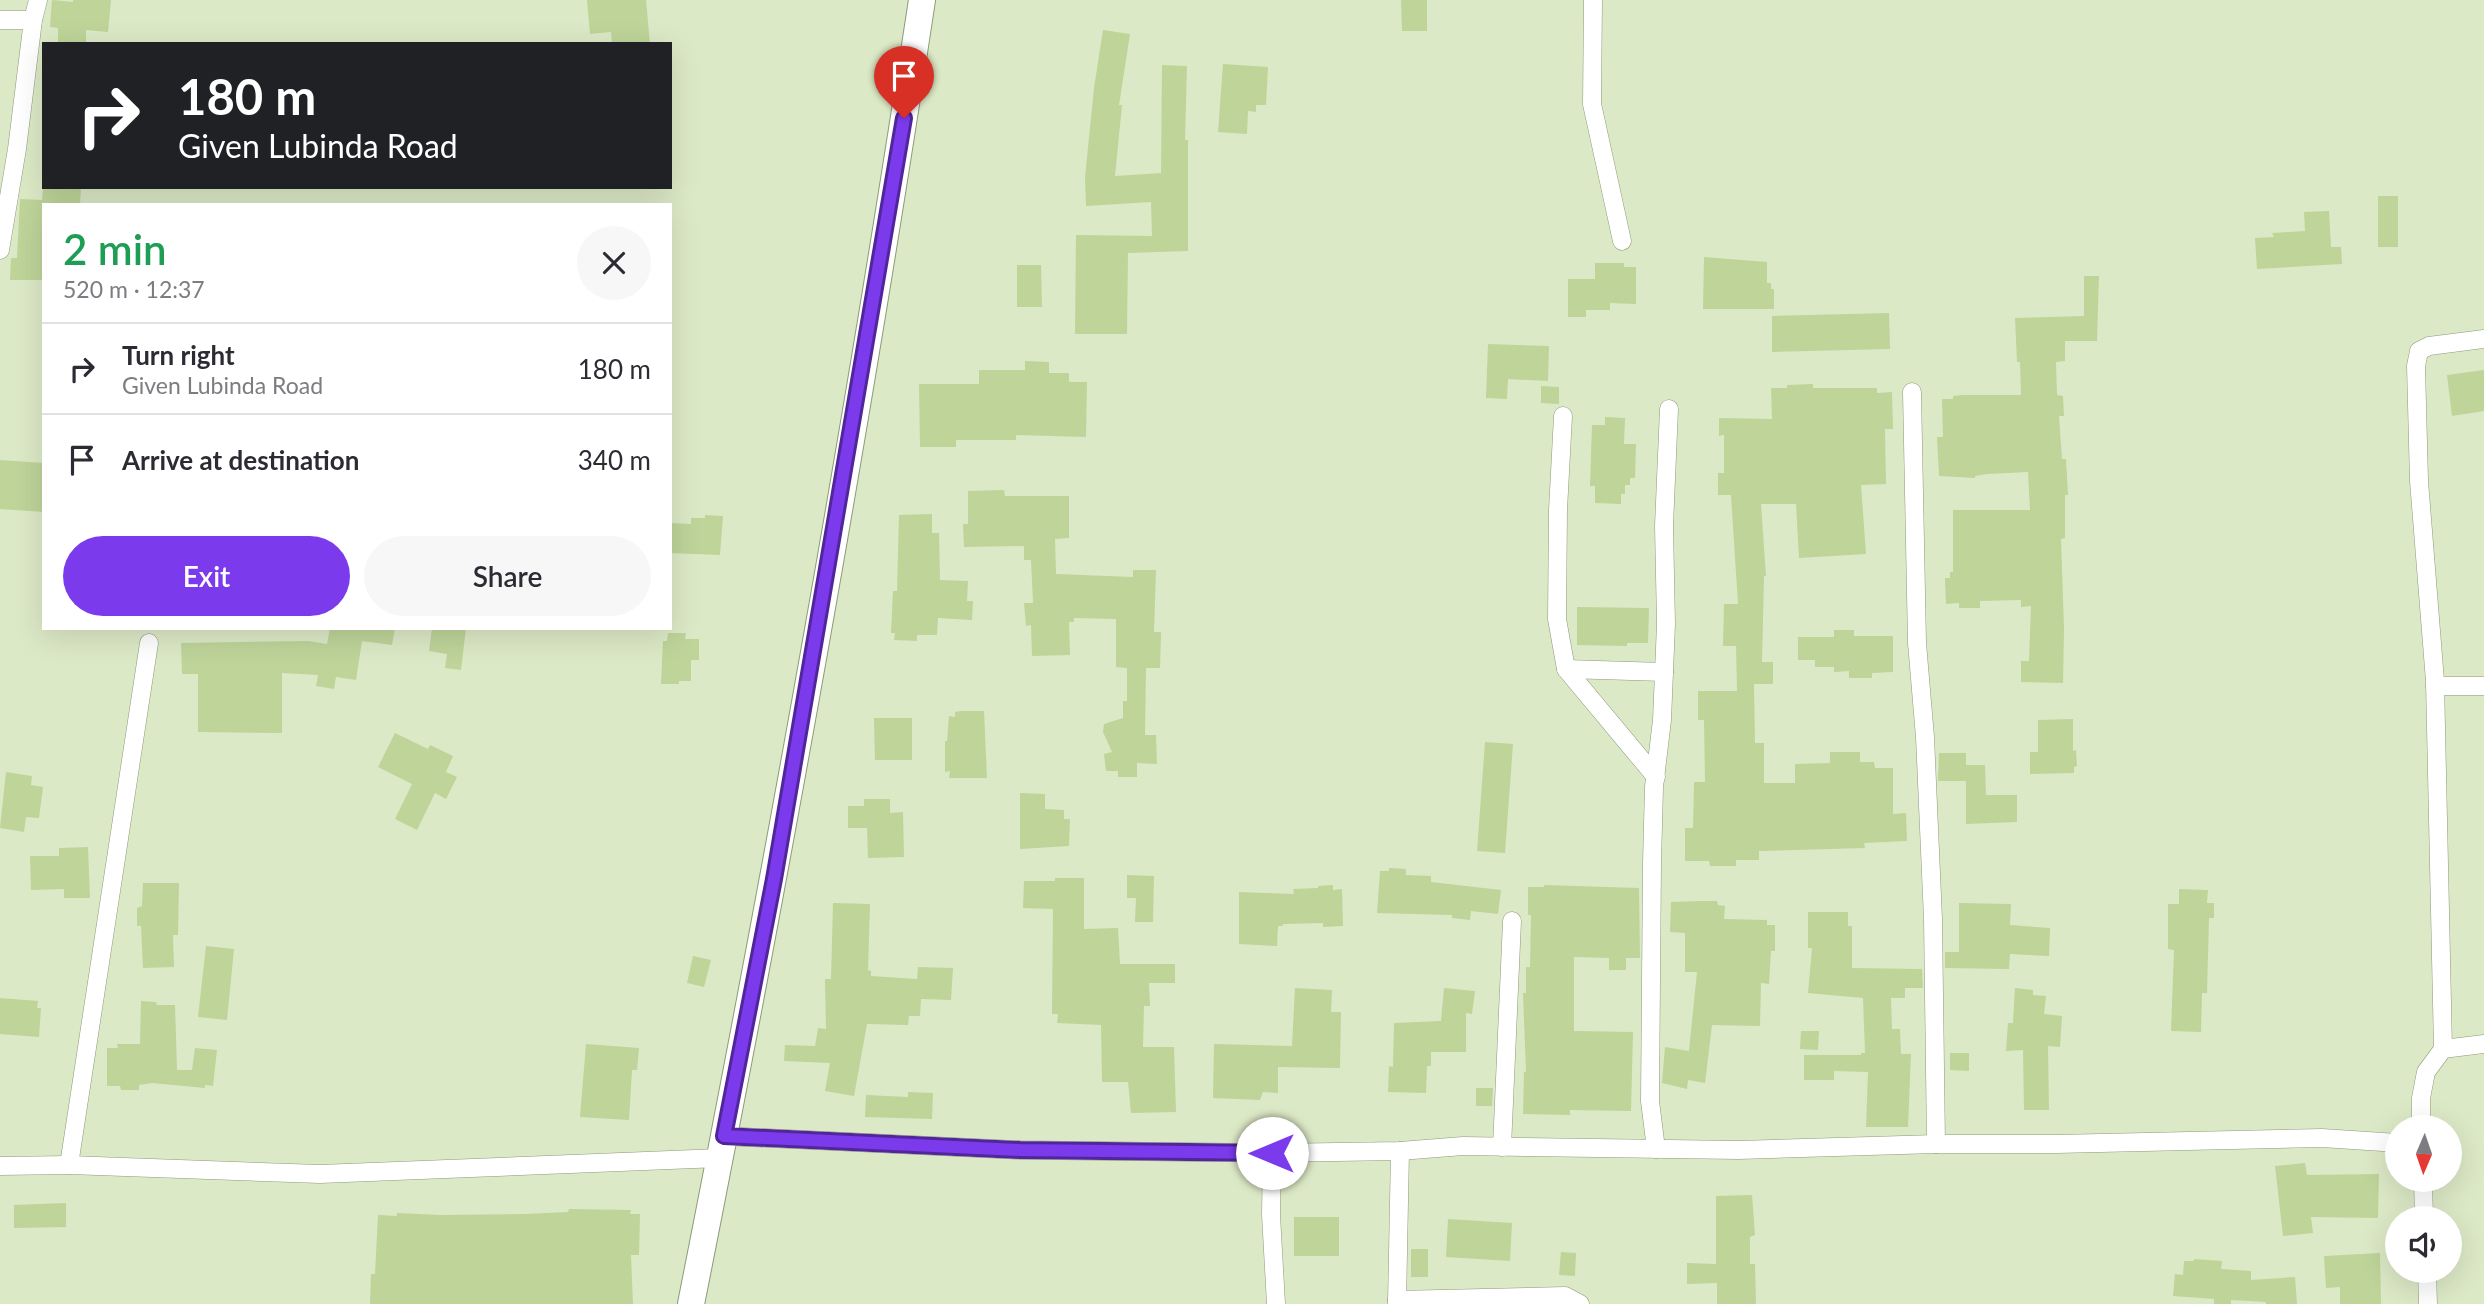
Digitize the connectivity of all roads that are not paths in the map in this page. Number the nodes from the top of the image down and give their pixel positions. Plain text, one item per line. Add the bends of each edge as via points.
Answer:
1 (38, 0) edge
2 (922, 0) edge
3 (1593, 0) edge
4 (0, 20) edge
5 (33, 20) junction
6 (3, 218) edge
7 (1622, 241) dead end
8 (0, 250) edge
9 (2484, 339) edge
10 (1912, 392) dead end
11 (1669, 409) dead end
12 (1563, 416) dead end
13 (149, 643) dead end
14 (1566, 669) junction
15 (1664, 672) junction
16 (2435, 686) junction
17 (2484, 686) edge
18 (1656, 777) junction
19 (1512, 921) dead end
20 (2484, 1044) edge
21 (2443, 1049) junction
22 (2421, 1115) edge
23 (2385, 1142) edge
24 (1936, 1144) junction
25 (722, 1147) junction
26 (1502, 1147) junction
27 (1656, 1149) junction
28 (1400, 1151) junction
29 (1272, 1153) junction
30 (69, 1165) junction
31 (0, 1166) edge
32 (2427, 1283) edge
33 (1397, 1302) edge
34 (691, 1304) edge
35 (1276, 1304) edge
36 (1580, 1304) edge
37 (2428, 1304) edge

1 - 5 street
2 - 25 street via 774,879
3 - 7 street via 1592,104
4 - 5 street
5 - 6 street via 17,149
6 - 8 street
9 - 16 street via 2429,346 2420,351 2416,366 2419,481
10 - 24 street via 1917,643 1933,919
11 - 15 street
12 - 14 street via 1557,619
13 - 30 street
14 - 15 street
14 - 18 street
15 - 18 street
16 - 17 street
16 - 21 street
18 - 27 street via 1650,1101
19 - 26 street
20 - 21 street
21 - 22 street via 2426,1072
23 - 24 street via 2322,1138
24 - 27 street
25 - 29 street
25 - 30 street via 320,1174
25 - 34 street
26 - 27 street
26 - 28 street
28 - 29 street
28 - 33 street
29 - 35 street
30 - 31 street
32 - 37 street
33 - 36 street via 1565,1296

